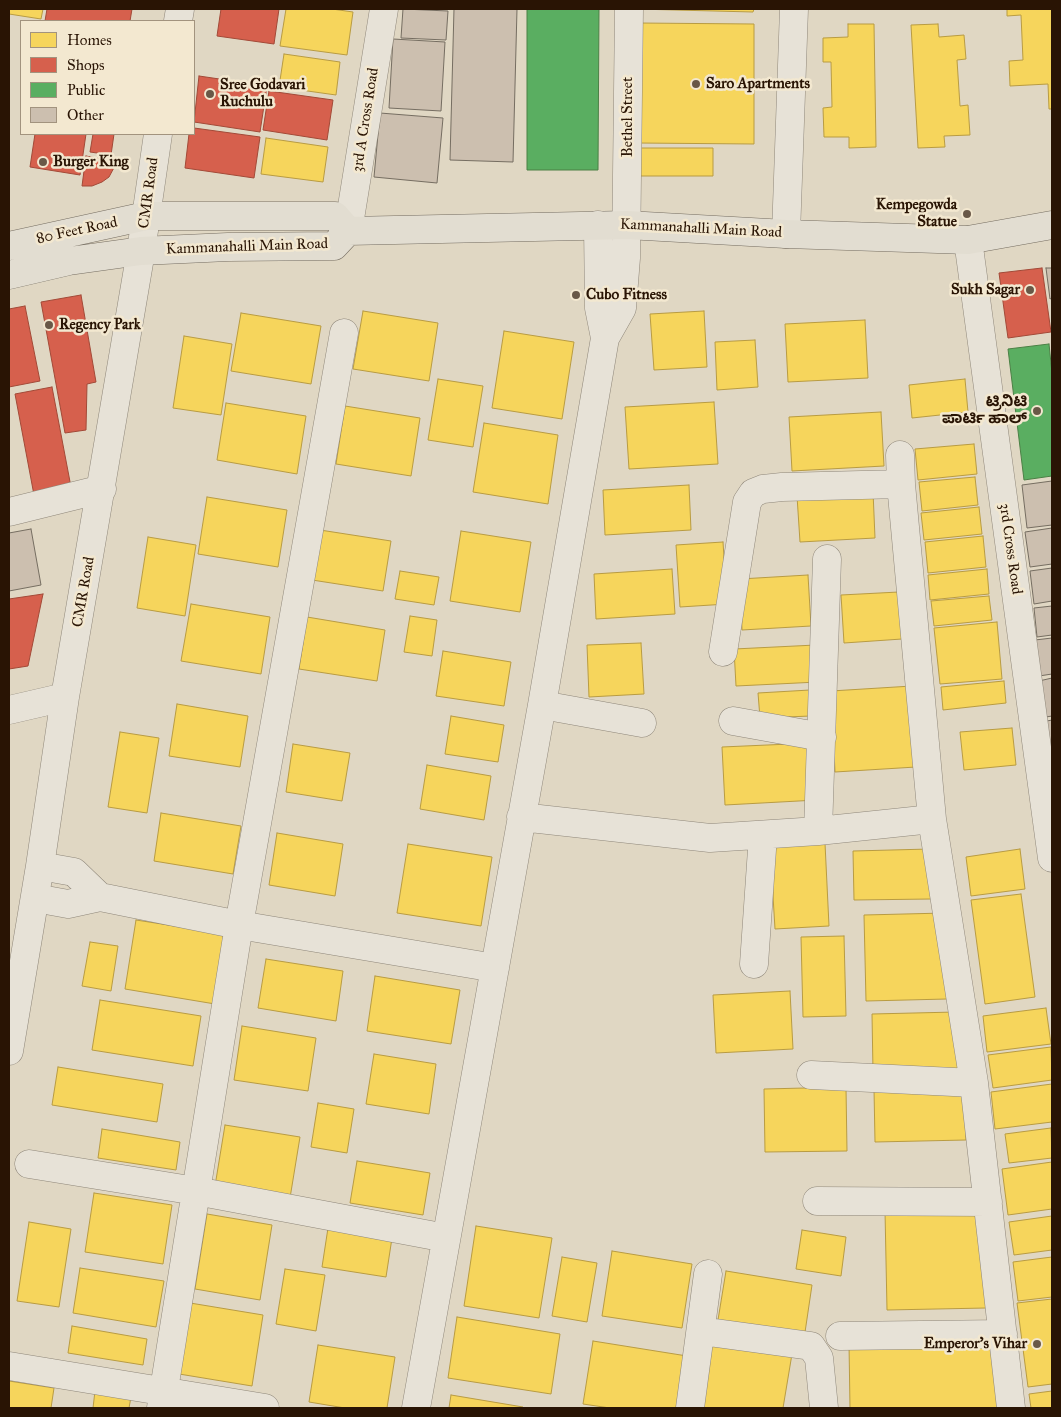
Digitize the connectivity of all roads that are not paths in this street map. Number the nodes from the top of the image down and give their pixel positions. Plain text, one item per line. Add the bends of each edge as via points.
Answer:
1 (384, 9) edge
2 (629, 9) edge
3 (794, 9) edge
4 (158, 135) edge
5 (146, 216) junction
6 (1052, 224) edge
7 (598, 225) junction
8 (627, 225) junction
9 (348, 231) junction
10 (786, 234) junction
11 (968, 240) junction
12 (9, 246) edge
13 (141, 250) junction
14 (9, 275) edge
15 (344, 332) dead end
16 (605, 338) junction
17 (900, 455) dead end
18 (901, 484) junction
19 (102, 489) junction
20 (9, 512) edge
21 (827, 559) dead end
22 (723, 652) dead end
23 (65, 697) junction
24 (542, 705) junction
25 (9, 710) edge
26 (733, 721) dead end
27 (642, 723) dead end
28 (822, 738) junction
29 (521, 818) junction
30 (932, 819) junction
31 (818, 831) junction
32 (763, 835) junction
33 (1052, 858) edge
34 (40, 866) junction
35 (100, 897) junction
36 (35, 898) junction
37 (239, 925) junction
38 (754, 964) dead end
39 (495, 968) junction
40 (9, 1051) edge
41 (811, 1075) dead end
42 (974, 1083) junction
43 (29, 1164) dead end
44 (196, 1190) junction
45 (817, 1201) dead end
46 (988, 1202) junction
47 (446, 1238) junction
48 (708, 1274) dead end
49 (701, 1331) junction
50 (1004, 1334) junction
51 (840, 1336) dead end
52 (9, 1366) edge
53 (162, 1400) edge
54 (265, 1408) edge
55 (416, 1408) edge
56 (690, 1408) edge
57 (824, 1408) edge
58 (1011, 1408) edge

1 - 9 street, 3rd A Cross Road
2 - 8 street, Bethel Street
3 - 10 street
4 - 5 street, CMR Road
5 - 9 main road, Kammanahalli Main Road via 335,216
5 - 12 main road, 80 Feet Road
5 - 13 street, CMR Road
6 - 11 main road, Kammanahalli Main Road
7 - 8 main road, Kammanahalli Main Road
7 - 9 main road, Kammanahalli Main Road
7 - 16 street via 599,308
8 - 10 main road, Kammanahalli Main Road
8 - 16 street, Bethel Street via 622,308
9 - 13 main road, Kammanahalli Main Road via 334,246
10 - 11 main road, Kammanahalli Main Road
11 - 33 street, 3rd Cross Road
13 - 14 main road, 80 Feet Road
13 - 19 street, CMR Road
15 - 37 street
16 - 24 street
17 - 18 street
18 - 22 street via 782,487 752,493 743,521
18 - 30 street
19 - 20 street
19 - 23 street, CMR Road
21 - 28 street
23 - 25 street
23 - 34 street, CMR Road
24 - 27 street
24 - 29 street
26 - 28 street
28 - 31 street
29 - 32 street via 710,838
29 - 39 street
30 - 31 street
30 - 42 street
31 - 32 street
32 - 38 street
34 - 35 street via 74,872
34 - 36 street, CMR Road
35 - 36 street via 68,904
35 - 37 street
36 - 40 street, CMR Road
37 - 39 street
37 - 44 street
39 - 47 street
41 - 42 street
42 - 46 street
43 - 44 street
44 - 47 street
44 - 53 street
45 - 46 street
46 - 50 street
47 - 55 street
48 - 49 street
49 - 56 street
49 - 57 street via 811,1346 819,1358
50 - 51 street
50 - 58 street
52 - 53 street
53 - 54 street

